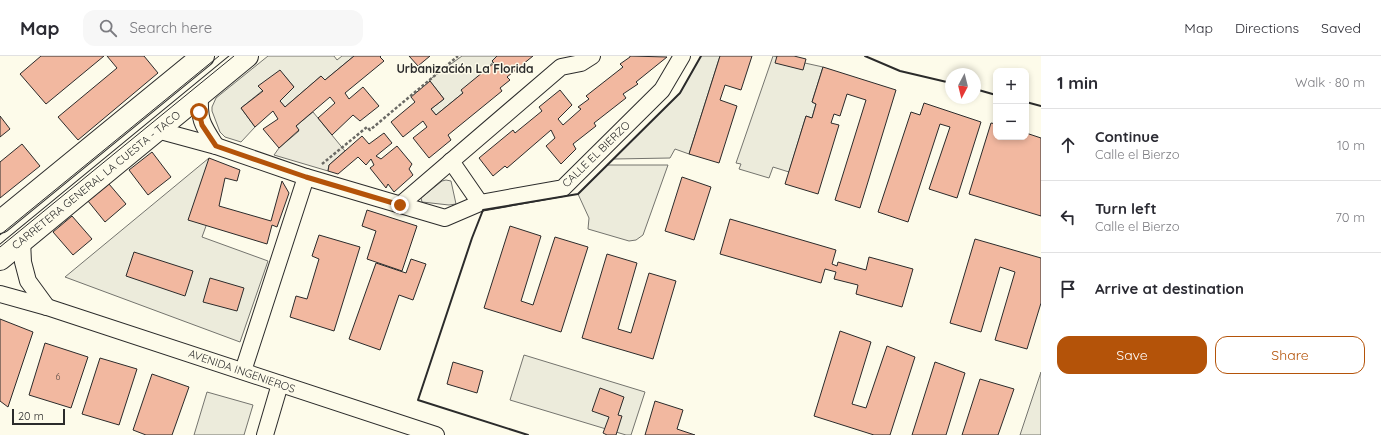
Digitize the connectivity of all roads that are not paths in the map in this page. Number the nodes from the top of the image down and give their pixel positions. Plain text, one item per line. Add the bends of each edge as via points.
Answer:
1 (204, 56) edge
2 (247, 56) edge
3 (592, 56) edge
4 (682, 56) edge
5 (200, 95) junction
6 (158, 130) junction
7 (216, 146) junction
8 (451, 161) junction
9 (306, 177) junction
10 (480, 203) junction
11 (400, 205) junction
12 (0, 222) edge
13 (22, 240) junction
14 (0, 259) edge
15 (0, 294) edge
16 (47, 307) junction
17 (243, 371) junction
18 (280, 384) junction
19 (398, 429) edge
20 (265, 435) edge
21 (436, 435) edge

1 - 12 main road
2 - 5 main road, CARRETERA GENERAL LA CUESTA - TACO
3 - 8 street via 582,63 560,67
4 - 10 street, CALLE EL BIERZO via 662,90 563,188
5 - 6 main road, CARRETERA GENERAL LA CUESTA - TACO
5 - 7 street via 199,112 202,125
6 - 7 street, CALLE EL BIERZO
6 - 13 main road, CARRETERA GENERAL LA CUESTA - TACO
7 - 9 street, CALLE EL BIERZO
8 - 10 street
8 - 11 street
9 - 11 street, CALLE EL BIERZO
9 - 17 street
10 - 11 street, CALLE EL BIERZO via 445,218
13 - 14 main road, CARRETERA GENERAL LA CUESTA - TACO
13 - 16 street via 22,262 28,281
15 - 16 street, AVENIDA INGENIEROS
16 - 17 street, AVENIDA INGENIEROS
17 - 18 street, AVENIDA INGENIEROS
18 - 19 street, AVENIDA INGENIEROS
18 - 20 street
19 - 21 street, AVENIDA INGENIEROS

